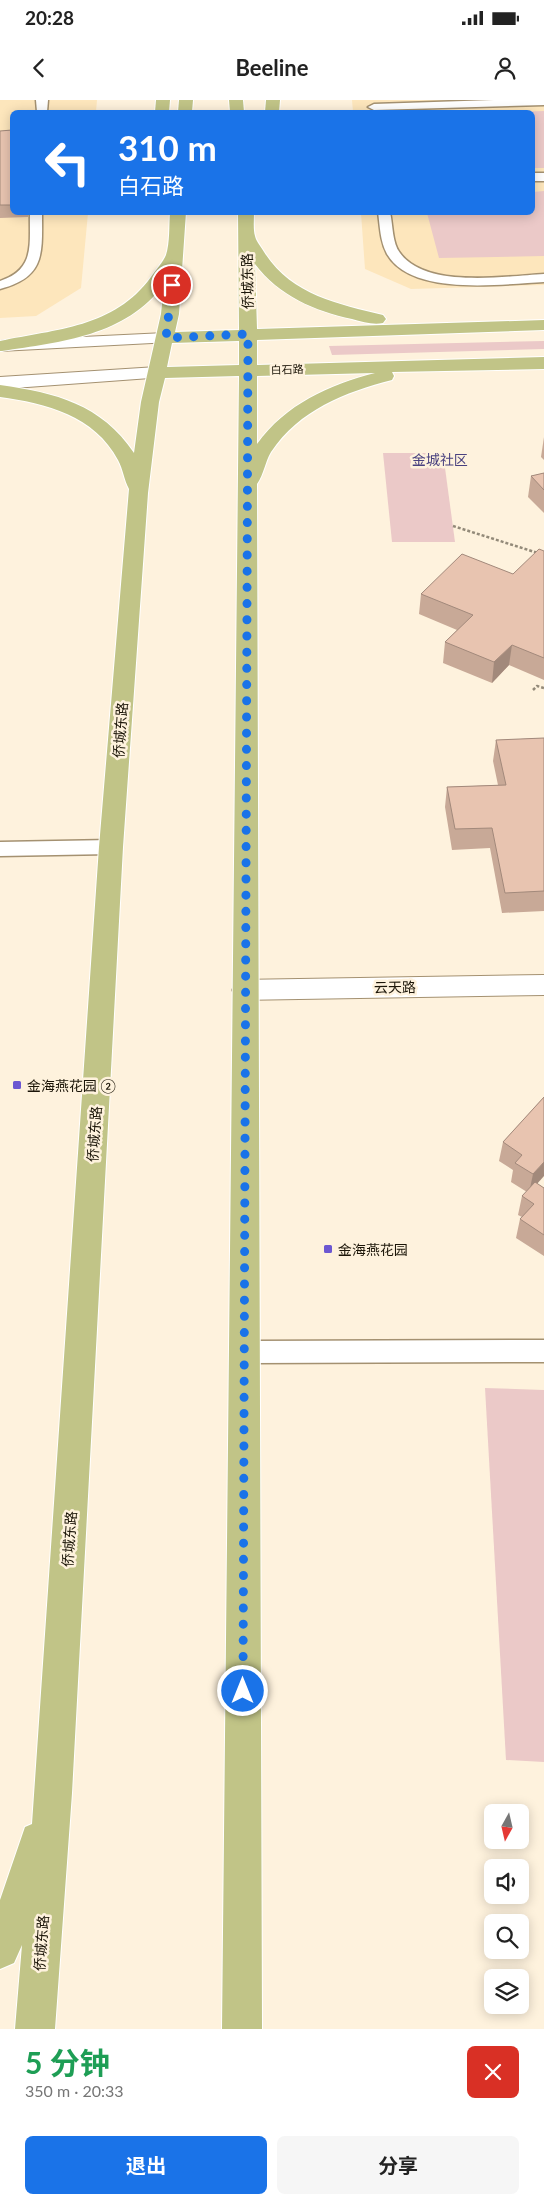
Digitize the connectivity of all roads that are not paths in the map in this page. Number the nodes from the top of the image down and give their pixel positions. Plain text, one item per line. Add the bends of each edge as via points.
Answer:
1 (544, 102) edge
2 (374, 107) edge
3 (36, 215) edge
4 (178, 215) edge
5 (246, 215) edge
6 (385, 215) edge
7 (246, 235) junction
8 (175, 254) junction
9 (544, 278) edge
10 (0, 285) edge
11 (544, 325) edge
12 (453, 327) junction
13 (248, 334) junction
14 (166, 338) junction
15 (1, 346) edge
16 (544, 363) edge
17 (448, 365) junction
18 (247, 370) junction
19 (157, 373) junction
20 (0, 383) edge
21 (0, 391) edge
22 (246, 490) junction
23 (138, 493) junction
24 (111, 847) junction
25 (0, 849) edge
26 (544, 984) edge
27 (245, 990) junction
28 (544, 1351) edge
29 (244, 1352) junction
30 (53, 1793) junction
31 (0, 1949) edge
32 (35, 2029) edge
33 (242, 2029) edge

1 - 2 lane
3 - 10 lane via 31,269 23,278
4 - 8 main road, 侨城东路
5 - 7 main road, 侨城东路
6 - 9 lane via 391,248 396,256 425,276 455,280
7 - 12 main road via 270,272 287,287 320,304 371,318
7 - 13 main road, 侨城东路
8 - 14 main road, 侨城东路
8 - 15 main road via 160,279 140,300 117,316 95,327 60,337
11 - 12 main road
12 - 13 main road
13 - 14 main road
13 - 18 main road, 侨城东路
14 - 15 main road
14 - 19 main road, 侨城东路
16 - 17 main road, 白石路
17 - 18 main road, 白石路
17 - 22 main road via 360,382 326,395 299,411 277,430 260,455
18 - 19 main road, 白石路
18 - 22 main road, 侨城东路
19 - 20 main road, 白石路
19 - 23 main road, 侨城东路
21 - 23 main road via 51,400 74,408 98,422 128,459
22 - 27 main road, 侨城东路
23 - 24 main road, 侨城东路
24 - 25 lane
24 - 30 main road, 侨城东路
26 - 27 main road, 云天路
27 - 29 main road, 侨城东路
28 - 29 lane
29 - 33 main road, 侨城东路
30 - 31 main road via 12,1923
30 - 32 main road, 侨城东路

